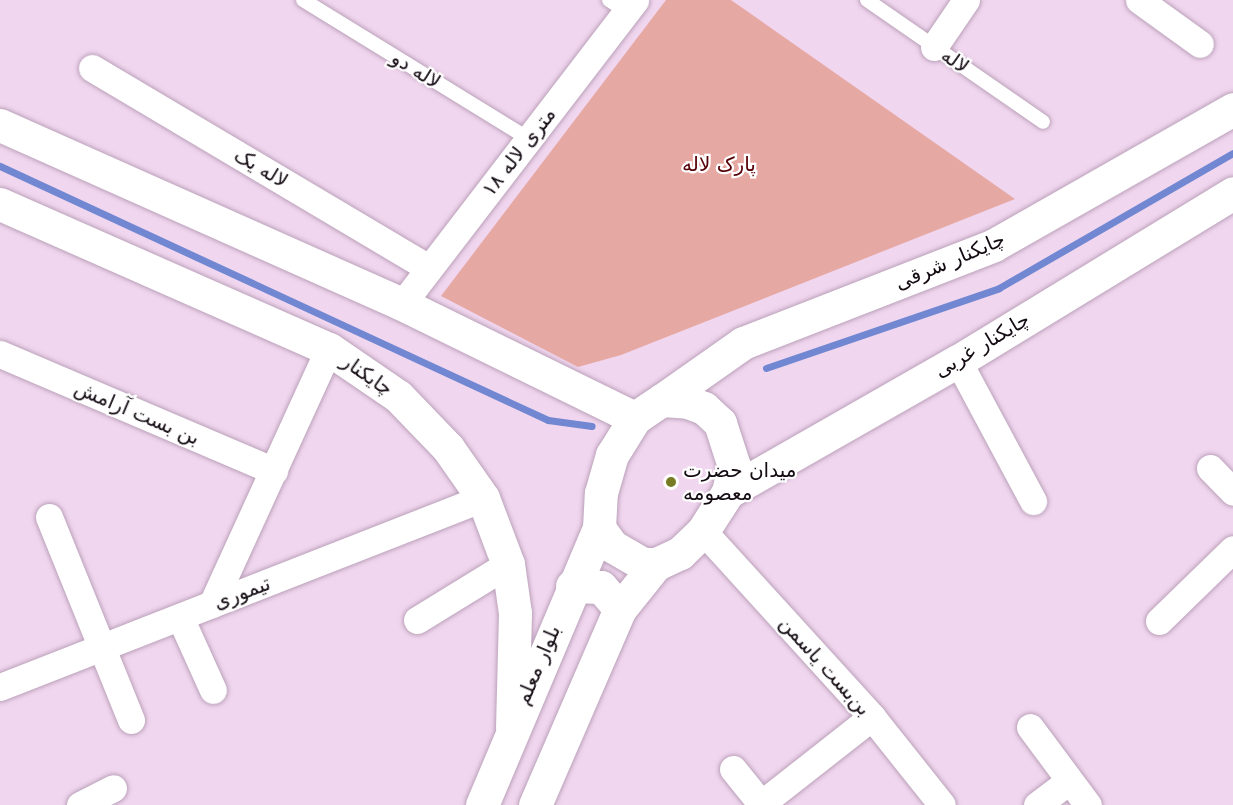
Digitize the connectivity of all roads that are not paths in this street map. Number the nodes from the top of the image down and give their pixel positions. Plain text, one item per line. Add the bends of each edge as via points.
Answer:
1 (303, 0) edge
2 (867, 0) edge
3 (966, 0) edge
4 (1139, 0) edge
5 (623, 4) edge
6 (1200, 44) dead end
7 (934, 47) junction
8 (92, 68) dead end
9 (1233, 109) edge
10 (1043, 122) dead end
11 (0, 125) edge
12 (530, 139) junction
13 (1233, 193) edge
14 (0, 204) edge
15 (429, 268) junction
16 (402, 303) junction
17 (329, 349) junction
18 (0, 354) edge
19 (958, 361) junction
20 (662, 400) junction
21 (635, 418) junction
22 (1210, 468) dead end
23 (274, 471) junction
24 (728, 492) junction
25 (1233, 492) edge
26 (483, 498) junction
27 (1034, 501) dead end
28 (49, 517) dead end
29 (599, 528) junction
30 (703, 531) junction
31 (1233, 549) edge
32 (508, 564) junction
33 (656, 564) junction
34 (572, 586) junction
35 (212, 604) junction
36 (620, 609) junction
37 (180, 617) junction
38 (417, 620) dead end
39 (1158, 621) dead end
40 (99, 650) junction
41 (0, 687) edge
42 (213, 690) dead end
43 (872, 717) junction
44 (131, 720) dead end
45 (512, 727) junction
46 (1030, 727) dead end
47 (734, 769) dead end
48 (1069, 781) junction
49 (113, 788) dead end
50 (80, 805) edge
51 (482, 805) edge
52 (535, 805) edge
53 (761, 805) edge
54 (942, 805) edge
55 (1037, 805) edge
56 (1088, 805) edge

1 - 12 lane, لاله دو
2 - 7 lane, لاله
3 - 7 street
4 - 6 street
5 - 12 street, ۱۸ متری لاله
7 - 10 lane, لاله
8 - 15 street, لاله یک
9 - 20 main road, چایکنار شرقی via 994,245 743,343
11 - 16 main road
12 - 15 street, ۱۸ متری لاله
13 - 19 main road, چایکنار غربی
14 - 17 main road, چایکنار
15 - 16 street, ۱۸ متری لاله
16 - 21 main road
17 - 23 street
17 - 26 main road, چایکنار via 398,396 448,448
18 - 23 street, بن بست آرامش
19 - 24 main road, چایکنار غربی
19 - 27 street
20 - 21 main road
20 - 24 main road via 704,408 720,423 734,466
21 - 29 main road via 612,455 601,493
22 - 25 street
23 - 35 street
24 - 30 main road
26 - 32 main road, چایکنار
26 - 35 street, تیموری
28 - 40 street
29 - 33 main road via 625,555 643,564
29 - 34 main road, بلوار معلم
30 - 33 main road via 680,553
30 - 43 street, بن‌بست یاسمن
31 - 39 street
32 - 38 street
32 - 45 main road, چایکنار via 515,612
33 - 36 main road
34 - 36 main road via 601,587
34 - 45 main road, بلوار معلم
35 - 37 street, تیموری
36 - 52 main road
37 - 40 street, تیموری
37 - 42 street
40 - 41 street, تیموری
40 - 44 street
43 - 53 street
43 - 54 street, بن‌بست یاسمن
45 - 51 main road, بلوار معلم
46 - 48 street
47 - 53 street
48 - 55 street
48 - 56 street
49 - 50 street

